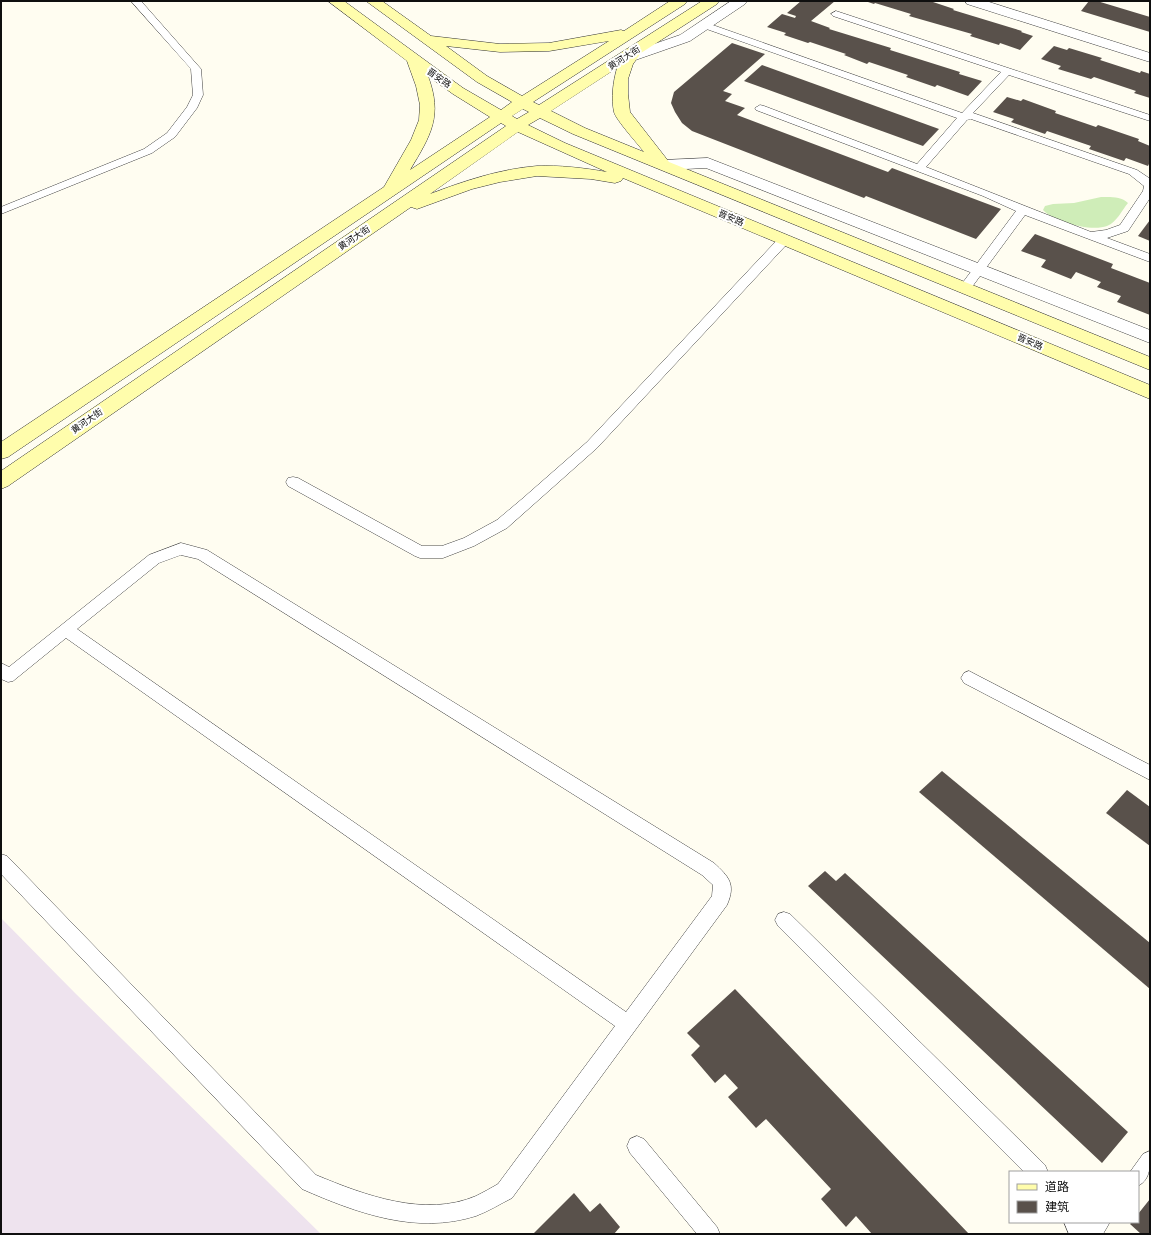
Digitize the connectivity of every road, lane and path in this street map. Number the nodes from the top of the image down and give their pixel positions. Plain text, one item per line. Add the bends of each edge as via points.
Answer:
1 (136, 1) edge
2 (335, 1) edge
3 (373, 1) edge
4 (680, 1) edge
5 (712, 1) edge
6 (740, 1) edge
7 (972, 1) edge
8 (836, 14) dead end
9 (704, 25) junction
10 (632, 32) junction
11 (426, 39) junction
12 (628, 56) junction
13 (1150, 58) edge
14 (414, 61) junction
15 (1007, 71) junction
16 (522, 102) junction
17 (760, 108) dead end
18 (540, 112) junction
19 (500, 116) junction
20 (964, 117) junction
21 (1150, 118) edge
22 (517, 126) junction
23 (664, 166) junction
24 (919, 168) junction
25 (646, 182) junction
26 (389, 192) junction
27 (1023, 210) junction
28 (1, 211) edge
29 (389, 214) junction
30 (1091, 236) junction
31 (784, 240) junction
32 (1150, 258) edge
33 (979, 270) junction
34 (965, 288) junction
35 (1150, 337) edge
36 (1150, 364) edge
37 (1150, 392) edge
38 (1, 452) edge
39 (1, 481) edge
40 (293, 482) dead end
41 (66, 630) junction
42 (1, 669) edge
43 (969, 678) dead end
44 (1150, 773) edge
45 (1, 862) edge
46 (784, 920) dead end
47 (628, 1024) junction
48 (636, 1146) dead end
49 (1150, 1161) edge
50 (1037, 1171) edge
51 (1139, 1175) edge
52 (1074, 1223) edge
53 (1099, 1223) edge
54 (710, 1234) edge
55 (1080, 1234) edge
56 (1090, 1234) edge

1 - 28 lane via 196,69 198,95 192,108 171,135 148,151
2 - 14 main road, 晋安路
3 - 11 main road
4 - 10 main road, 黄河大街
5 - 12 main road, 黄河大街
6 - 9 street
7 - 13 street
8 - 15 lane
9 - 12 street via 685,38
9 - 20 lane
10 - 11 main road via 549,47 500,48
10 - 16 main road, 黄河大街
11 - 16 main road via 477,76
12 - 18 main road, 黄河大街
12 - 23 main road via 621,79 622,113
14 - 19 main road, 晋安路
14 - 26 main road via 422,80 428,112 418,142
15 - 20 lane
15 - 21 lane
16 - 18 main road
16 - 19 main road, 黄河大街
17 - 24 lane
18 - 22 main road, 黄河大街
18 - 23 main road
19 - 22 main road, 晋安路
19 - 26 main road, 黄河大街
20 - 24 lane
20 - 30 lane via 972,116 1133,172 1145,180 1150,186 1149,191 1124,228 1108,234
22 - 25 main road, 晋安路
22 - 29 main road, 黄河大街
23 - 33 street via 708,163
23 - 34 main road
24 - 27 lane
25 - 29 main road via 591,174 537,171 498,177 466,186
25 - 31 main road, 晋安路
26 - 38 main road, 黄河大街
27 - 30 lane
27 - 33 lane
29 - 39 main road, 黄河大街
30 - 32 lane
31 - 37 main road, 晋安路
31 - 40 lane via 592,445 502,524 469,542 443,552 420,552
33 - 34 lane
33 - 35 street
34 - 36 main road
41 - 42 lane via 8,676
41 - 47 lane
41 - 47 lane via 154,559 181,549 202,554 708,870 722,882 721,899
43 - 44 lane
45 - 47 lane via 309,1182 354,1202 402,1214 441,1215 474,1207 505,1190
46 - 50 lane
48 - 54 lane
49 - 51 lane
52 - 55 lane
53 - 56 lane

